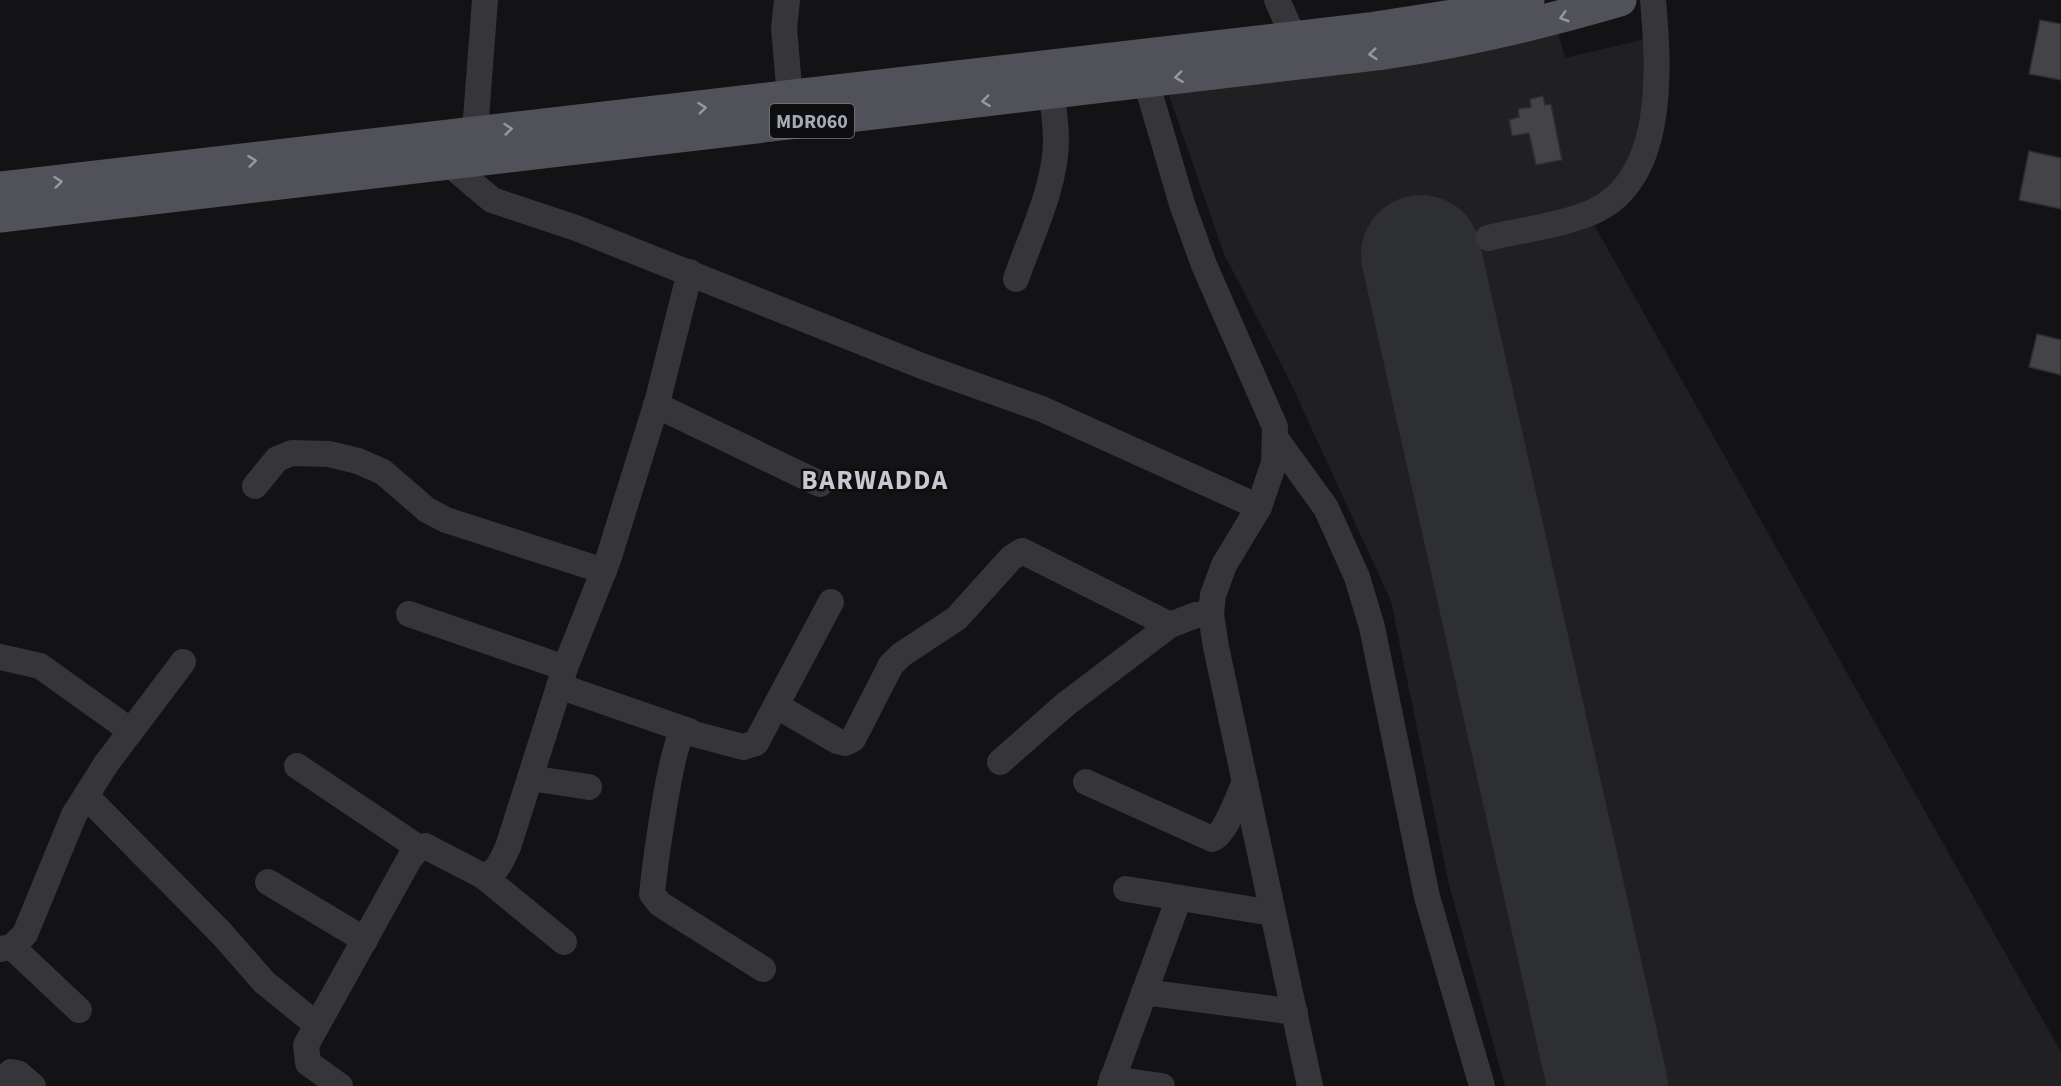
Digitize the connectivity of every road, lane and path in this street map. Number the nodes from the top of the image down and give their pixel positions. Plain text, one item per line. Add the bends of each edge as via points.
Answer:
1 (485, 0) edge
2 (787, 0) edge
3 (1277, 0) edge
4 (1528, 0) edge
5 (1620, 0) edge
6 (1653, 0) edge
7 (1296, 50) junction
8 (1146, 81) junction
9 (1052, 93) junction
10 (790, 98) junction
11 (475, 132) junction
12 (447, 162) junction
13 (0, 188) edge
14 (0, 216) edge
15 (1488, 238) dead end
16 (690, 272) junction
17 (1016, 279) dead end
18 (656, 405) junction
19 (1276, 439) junction
20 (820, 484) dead end
21 (255, 486) dead end
22 (1258, 507) junction
23 (604, 571) junction
24 (831, 602) dead end
25 (410, 614) dead end
26 (1211, 614) junction
27 (1170, 624) junction
28 (0, 657) edge
29 (183, 662) dead end
30 (562, 677) junction
31 (777, 706) junction
32 (131, 731) junction
33 (689, 731) junction
34 (1000, 762) dead end
35 (297, 766) dead end
36 (531, 778) junction
37 (1086, 782) dead end
38 (1245, 782) junction
39 (589, 787) dead end
40 (86, 796) junction
41 (419, 848) junction
42 (483, 876) junction
43 (268, 882) dead end
44 (1126, 889) dead end
45 (1179, 898) junction
46 (1272, 913) junction
47 (365, 940) junction
48 (564, 942) dead end
49 (6, 948) edge
50 (763, 969) dead end
51 (1144, 993) junction
52 (79, 1010) dead end
53 (1295, 1012) junction
54 (317, 1025) junction
55 (0, 1082) edge
56 (1111, 1083) edge
57 (33, 1086) edge
58 (340, 1086) edge
59 (1162, 1086) edge
60 (1310, 1086) edge
61 (1482, 1086) edge

1 - 11 street
2 - 10 street via 784,28
3 - 7 street
4 - 7 main road, MDR060
5 -> 7 main road, MDR060 via 1462,41
6 - 15 street via 1654,117 1646,148 1633,174 1613,198 1590,213
7 -> 8 main road, MDR060
7 - 10 main road, MDR060
8 - 9 main road, MDR060
8 - 19 street via 1204,265 1266,405
9 -> 12 main road, MDR060
9 - 17 street via 1056,139 1050,182
11 -> 10 main road, MDR060
13 -> 11 main road, MDR060
12 - 14 main road, MDR060
12 - 16 street via 492,200
16 - 18 street
16 - 22 street via 927,368 1042,409
18 - 20 street
18 - 23 street
19 - 22 street via 1274,463
19 - 61 street via 1326,508 1357,577 1372,627 1427,897
21 - 23 street via 277,459 292,453 329,454 358,461 383,472 426,510 446,520
22 - 26 street via 1224,565
23 - 30 street
24 - 31 street
25 - 30 street
26 - 27 street
26 - 38 street
27 - 31 street via 1022,552 1011,558 957,618 891,665 853,739 837,741
27 - 34 street via 1066,704
28 - 32 street via 40,666
29 - 32 street
30 - 33 street
30 - 36 street
31 - 33 street via 751,747
32 - 40 street
33 - 50 street via 683,731 678,738 652,894 660,904
35 - 41 street
36 - 39 street
36 - 42 street via 503,857 490,874
37 - 38 street via 1212,839 1218,837
38 - 46 street
40 - 49 street via 74,815 25,934
40 - 54 street via 264,982
41 - 42 street via 433,849
41 - 47 street
42 - 48 street
43 - 47 street
44 - 45 street
45 - 46 street
45 - 51 street
46 - 53 street
47 - 54 street
49 - 52 street
51 - 53 street
51 - 56 street
53 - 60 street
54 - 58 street via 306,1045 308,1063
55 - 57 street via 12,1072
56 - 59 street

